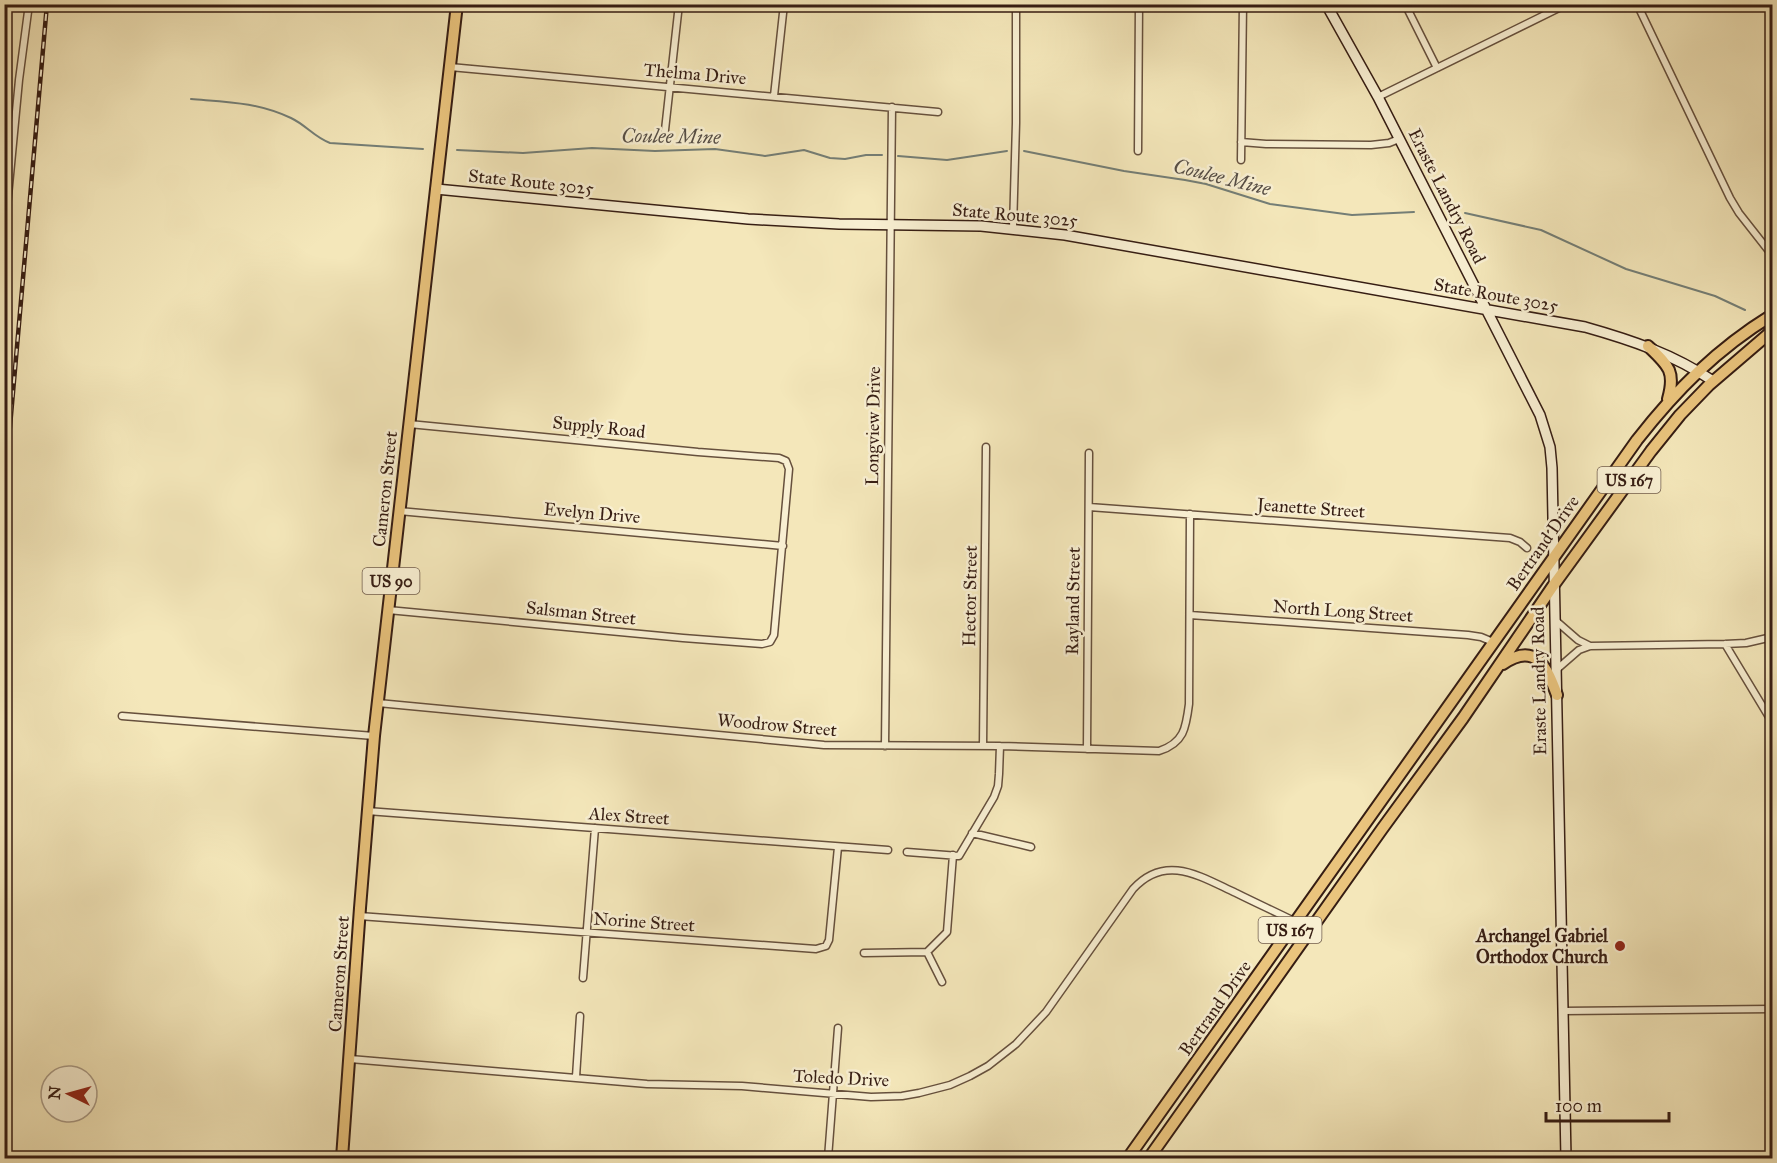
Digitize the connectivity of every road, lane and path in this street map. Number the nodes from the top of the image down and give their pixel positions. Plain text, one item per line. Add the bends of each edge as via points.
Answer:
1 (29, 4) edge
2 (457, 4) edge
3 (679, 4) edge
4 (784, 4) edge
5 (1016, 4) edge
6 (1139, 4) edge
7 (1243, 4) edge
8 (1326, 4) edge
9 (1405, 4) edge
10 (1567, 4) edge
11 (1637, 4) edge
12 (450, 67) junction
13 (1437, 68) junction
14 (670, 87) junction
15 (774, 96) junction
16 (1378, 97) junction
17 (892, 107) junction
18 (938, 112) dead end
19 (664, 139) dead end
20 (1399, 139) junction
21 (1241, 142) junction
22 (1138, 151) dead end
23 (1241, 160) dead end
24 (436, 189) junction
25 (890, 224) junction
26 (1013, 229) junction
27 (4, 238) edge
28 (1773, 255) edge
29 (1487, 310) junction
30 (1773, 315) edge
31 (1773, 331) edge
32 (1648, 346) junction
33 (1698, 371) junction
34 (1713, 381) junction
35 (1668, 403) junction
36 (409, 424) junction
37 (986, 447) dead end
38 (1089, 453) dead end
39 (1089, 507) junction
40 (399, 511) junction
41 (1190, 514) junction
42 (783, 546) junction
43 (1527, 548) dead end
44 (1553, 558) junction
45 (1554, 585) junction
46 (388, 610) junction
47 (1190, 615) junction
48 (1555, 620) junction
49 (1773, 637) edge
50 (1493, 642) junction
51 (1725, 644) junction
52 (1590, 646) junction
53 (1497, 668) junction
54 (1556, 670) junction
55 (1557, 695) junction
56 (378, 703) junction
57 (122, 716) dead end
58 (1773, 722) edge
59 (374, 736) junction
60 (885, 746) junction
61 (983, 746) junction
62 (1000, 746) junction
63 (1087, 749) junction
64 (367, 811) junction
65 (1370, 818) junction
66 (595, 828) junction
67 (1382, 829) junction
68 (972, 834) junction
69 (837, 847) junction
70 (1031, 847) dead end
71 (888, 850) dead end
72 (907, 852) dead end
73 (953, 855) junction
74 (359, 916) junction
75 (1296, 922) junction
76 (586, 933) junction
77 (927, 952) junction
78 (864, 953) dead end
79 (583, 978) dead end
80 (942, 982) dead end
81 (1773, 1009) edge
82 (1563, 1011) junction
83 (580, 1016) dead end
84 (838, 1028) dead end
85 (350, 1059) junction
86 (576, 1077) junction
87 (833, 1095) junction
88 (342, 1158) edge
89 (828, 1158) edge
90 (1128, 1158) edge
91 (1149, 1158) edge
92 (1566, 1158) edge

1 - 27 street
2 - 12 main road, Cameron Street / US 90
3 - 14 street
4 - 15 street
5 - 26 street
6 - 22 street
7 - 21 street
8 - 16 main road, Eraste Landry Road
9 - 13 street
10 - 13 street
11 - 28 street via 1730,198
12 - 14 street, Thelma Drive
12 - 24 main road, Cameron Street / US 90
13 - 16 street
14 - 15 street, Thelma Drive
14 - 19 street
15 - 17 street, Thelma Drive
16 - 20 main road, Eraste Landry Road
17 - 18 street, Thelma Drive
17 - 25 street, Longview Drive
20 - 21 street via 1371,145
20 - 29 main road, Eraste Landry Road
21 - 23 street
24 - 25 main road, State Route 3025 via 748,219
24 - 36 main road, Cameron Street / US 90
25 - 26 main road, State Route 3025
25 - 60 street, Longview Drive
26 - 29 main road, State Route 3025 via 1109,242
29 - 32 main road, State Route 3025 via 1585,327
29 - 44 main road, Eraste Landry Road via 1546,432 1552,468
30 - 33 main road, Bertrand Drive / US 167
31 - 34 main road, Bertrand Drive / US 167
32 - 33 main road, State Route 3025
32 - 35 main road via 1670,370
33 - 34 main road, State Route 3025
33 - 35 main road, Bertrand Drive / US 167
34 - 45 main road, Bertrand Drive / US 167 via 1658,441
35 - 44 main road, Bertrand Drive / US 167 via 1636,441
36 - 40 main road, Cameron Street / US 90
36 - 42 street, Supply Road via 779,458 786,461 789,469
37 - 61 street, Hector Street
38 - 39 street, Rayland Street
39 - 41 street, Jeanette Street
39 - 63 street, Rayland Street
40 - 42 street, Evelyn Drive
40 - 46 main road, Cameron Street / US 90
41 - 43 street, Jeanette Street via 1510,538
41 - 47 street
42 - 46 street, Salsman Street via 774,635 770,642 762,644
44 - 45 main road, Eraste Landry Road
44 - 50 main road, Bertrand Drive / US 167
45 - 48 main road, Eraste Landry Road
45 - 53 main road, Bertrand Drive / US 167
46 - 56 main road, Cameron Street / US 90
47 - 50 street, North Long Street via 1468,635
47 - 63 street, Woodrow Street via 1189,705 1184,731 1174,744 1159,751
48 - 52 street
48 - 54 main road, Eraste Landry Road
49 - 51 street
50 - 65 main road, Bertrand Drive / US 167
51 - 52 street
51 - 58 street
52 - 54 street via 1579,650
53 - 55 main road via 1517,657 1535,658 1549,674
53 - 67 main road, Bertrand Drive / US 167
54 - 55 main road, Eraste Landry Road
55 - 82 main road, Eraste Landry Road
56 - 59 main road, Cameron Street / US 90
56 - 60 street, Woodrow Street via 824,745
57 - 59 street
59 - 64 main road, Cameron Street / US 90
60 - 61 street, Woodrow Street
61 - 62 street, Woodrow Street
62 - 63 street, Woodrow Street
62 - 68 street via 998,786
64 - 66 street, Alex Street
64 - 74 main road, Cameron Street / US 90
65 - 67 street
65 - 75 main road, Bertrand Drive / US 167
66 - 69 street, Alex Street
66 - 76 street
67 - 91 main road, Bertrand Drive / US 167
68 - 70 street
68 - 73 street via 959,856
69 - 71 street, Alex Street
69 - 76 street, Norine Street via 831,931 828,943 822,947
72 - 73 street
73 - 77 street via 947,932
74 - 76 street, Norine Street
74 - 85 main road, Cameron Street / US 90
75 - 87 street, Toledo Drive via 1198,875 1177,870 1156,873 1133,889 1038,1022 988,1066 919,1093 884,1097
75 - 90 main road, Bertrand Drive / US 167
76 - 79 street
77 - 78 street
77 - 80 street
81 - 82 street
82 - 92 main road, Eraste Landry Road
83 - 86 street
84 - 87 street
85 - 86 street, Toledo Drive
85 - 88 main road, Cameron Street / US 90
86 - 87 street, Toledo Drive
87 - 89 street

